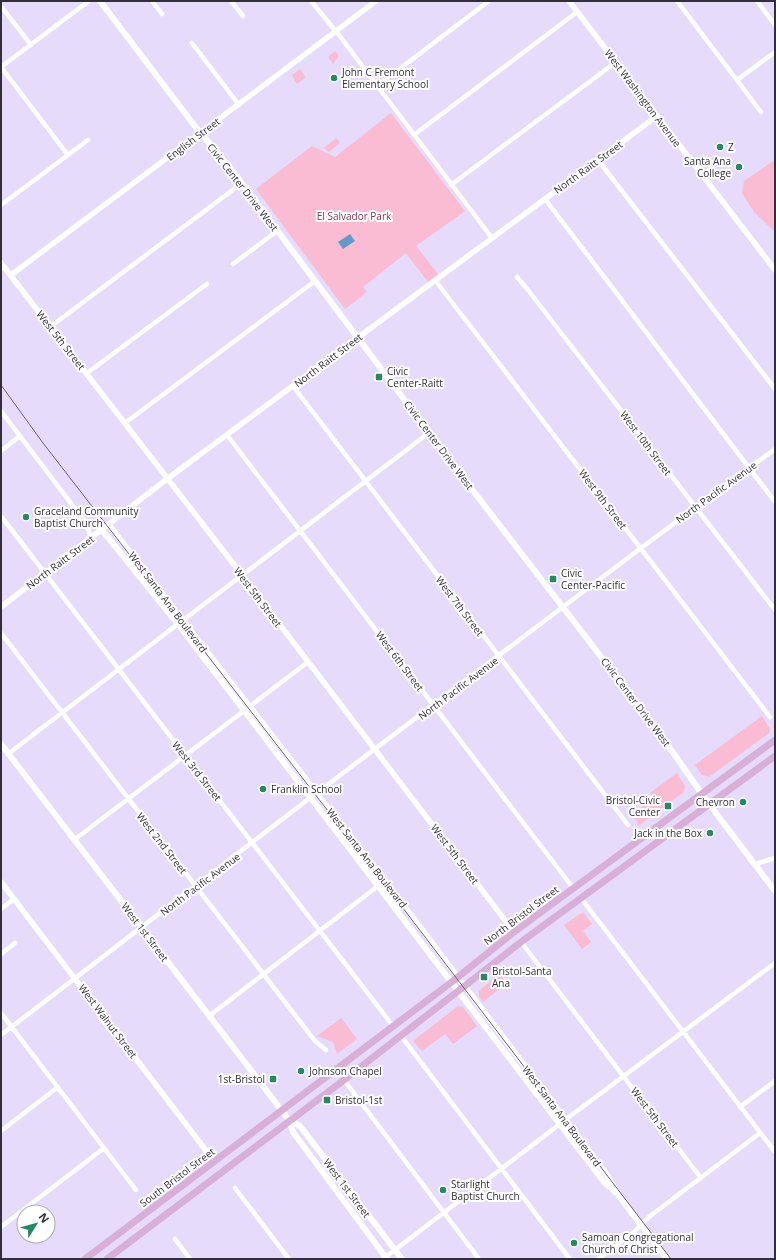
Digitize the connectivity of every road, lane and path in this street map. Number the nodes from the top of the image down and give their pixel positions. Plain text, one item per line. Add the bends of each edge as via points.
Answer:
1 (89, 1) edge
2 (100, 1) edge
3 (152, 1) edge
4 (231, 1) edge
5 (311, 1) edge
6 (376, 1) edge
7 (489, 1) edge
8 (569, 1) edge
9 (677, 1) edge
10 (757, 1) edge
11 (1, 6) edge
12 (577, 12) junction
13 (162, 14) dead end
14 (243, 16) dead end
15 (775, 25) edge
16 (335, 31) junction
17 (192, 43) dead end
18 (31, 45) junction
19 (775, 52) edge
20 (616, 62) junction
21 (1, 67) edge
22 (737, 80) junction
23 (377, 86) junction
24 (239, 105) junction
25 (761, 112) dead end
26 (657, 116) junction
27 (201, 133) junction
28 (414, 135) junction
29 (88, 140) dead end
30 (68, 155) junction
31 (598, 160) junction
32 (242, 183) junction
33 (451, 185) junction
34 (545, 199) junction
35 (1, 205) edge
36 (277, 230) junction
37 (492, 238) junction
38 (1, 263) edge
39 (233, 264) dead end
40 (775, 270) edge
41 (11, 275) junction
42 (517, 277) dead end
43 (435, 280) junction
44 (315, 281) junction
45 (206, 284) dead end
46 (50, 327) junction
47 (357, 338) junction
48 (87, 373) junction
49 (292, 386) junction
50 (775, 389) edge
51 (1, 412) edge
52 (125, 423) junction
53 (430, 432) junction
54 (227, 435) junction
55 (20, 436) junction
56 (775, 449) edge
57 (1, 451) edge
58 (749, 468) junction
59 (167, 479) junction
60 (365, 481) junction
61 (775, 502) edge
62 (695, 508) junction
63 (1, 516) edge
64 (109, 525) junction
65 (102, 530) junction
66 (300, 531) junction
67 (91, 538) junction
68 (641, 548) junction
69 (46, 574) junction
70 (242, 575) junction
71 (1, 606) edge
72 (563, 607) junction
73 (775, 610) edge
74 (180, 622) junction
75 (1, 633) edge
76 (499, 656) junction
77 (308, 662) junction
78 (119, 670) junction
79 (434, 706) junction
80 (247, 709) junction
81 (62, 713) junction
82 (770, 717) dead end
83 (775, 740) edge
84 (1, 744) edge
85 (375, 750) junction
86 (8, 754) junction
87 (185, 756) junction
88 (775, 756) edge
89 (316, 794) junction
90 (702, 794) junction
91 (311, 798) junction
92 (128, 799) junction
93 (709, 804) junction
94 (628, 825) dead end
95 (74, 840) junction
96 (253, 844) junction
97 (774, 858) edge
98 (755, 864) junction
99 (1, 882) edge
100 (378, 886) junction
101 (196, 887) junction
102 (573, 888) junction
103 (775, 891) edge
104 (581, 898) junction
105 (14, 899) junction
106 (1, 909) edge
107 (142, 928) junction
108 (320, 931) junction
109 (514, 932) junction
110 (521, 942) junction
111 (15, 943) dead end
112 (1, 954) edge
113 (775, 963) edge
114 (263, 974) junction
115 (76, 979) junction
116 (455, 980) junction
117 (462, 989) junction
118 (1, 1012) edge
119 (209, 1016) junction
120 (393, 1026) junction
121 (12, 1027) junction
122 (684, 1032) junction
123 (1, 1035) edge
124 (401, 1036) junction
125 (326, 1050) dead end
126 (624, 1076) junction
127 (344, 1080) junction
128 (775, 1080) edge
129 (58, 1087) junction
130 (740, 1107) junction
131 (282, 1111) junction
132 (289, 1120) junction
133 (563, 1122) junction
134 (1, 1131) edge
135 (760, 1133) junction
136 (104, 1148) junction
137 (775, 1152) edge
138 (214, 1161) junction
139 (502, 1168) junction
140 (701, 1178) junction
141 (235, 1188) dead end
142 (136, 1190) dead end
143 (444, 1213) junction
144 (641, 1225) junction
145 (1, 1227) edge
146 (175, 1239) dead end
147 (395, 1250) junction
148 (385, 1258) edge
149 (85, 1259) edge
150 (107, 1259) edge
151 (190, 1259) edge
152 (289, 1259) edge
153 (402, 1259) edge
154 (479, 1259) edge
155 (570, 1259) edge
156 (598, 1259) edge
157 (667, 1259) edge

1 - 18 street
2 - 27 main road, Civic Center Drive West
3 - 13 street
4 - 14 street
5 - 16 street
6 - 16 street, English Street
7 - 23 street
8 - 12 street, West Washington Avenue
9 - 22 street
10 - 15 street
11 - 18 street
12 - 20 street, West Washington Avenue
12 - 28 street
16 - 23 street
16 - 24 street, English Street
17 - 24 street
18 - 21 street
19 - 22 street
20 - 26 street, West Washington Avenue
20 - 33 street
21 - 30 street
22 - 25 street
23 - 28 street
24 - 27 street, English Street
26 - 31 street, North Raitt Street
26 - 40 street, West Washington Avenue
27 - 32 main road, Civic Center Drive West
27 - 41 street, English Street
28 - 33 street
29 - 30 street
30 - 35 street
31 - 34 street, North Raitt Street
31 - 50 street
32 - 36 main road, Civic Center Drive West
32 - 46 street
33 - 37 street
34 - 37 street, North Raitt Street
34 - 58 street
36 - 39 street
36 - 44 main road, Civic Center Drive West
37 - 43 street, North Raitt Street
38 - 41 street, West 5th Street
41 - 46 street, West 5th Street
42 - 62 street, West 10th Street
43 - 47 street, North Raitt Street
43 - 68 street, West 9th Street
44 - 47 main road, Civic Center Drive West
44 - 52 street
45 - 48 street
46 - 48 street, West 5th Street
47 - 49 street, North Raitt Street
47 - 53 main road, Civic Center Drive West
48 - 52 street, West 5th Street
49 - 54 street, North Raitt Street
49 - 60 street, West 7th Street
51 - 55 street
52 - 59 street, West 5th Street
53 - 60 street
53 - 72 main road, Civic Center Drive West
54 - 59 street, North Raitt Street
54 - 66 street, West 6th Street
55 - 57 street
55 - 67 street via 86,523
56 - 58 street, North Pacific Avenue
58 - 61 street
58 - 62 street, North Pacific Avenue
59 - 64 street, North Raitt Street
59 - 70 street, West 5th Street
60 - 66 street
60 - 76 street, West 7th Street
62 - 68 street, North Pacific Avenue
62 - 73 street, West 10th Street
63 - 69 street, West 3rd Street
64 - 65 street, North Raitt Street
64 - 74 main road, West Santa Ana Boulevard
65 - 67 street, North Raitt Street
65 - 74 main road, West Santa Ana Boulevard
66 - 70 street
66 - 79 street, West 6th Street
67 - 69 street, North Raitt Street
68 - 72 street, North Pacific Avenue
68 - 82 street, West 9th Street
69 - 71 street, North Raitt Street
69 - 78 street, West 3rd Street
70 - 74 street
70 - 77 street, West 5th Street
72 - 76 street, North Pacific Avenue
72 - 90 main road, Civic Center Drive West via 673,750
74 - 78 street
74 - 80 main road, West Santa Ana Boulevard
75 - 81 street, West 2nd Street
76 - 79 street, North Pacific Avenue
76 - 94 street, West 7th Street
77 - 80 street
77 - 85 street, West 5th Street
78 - 81 street
78 - 87 street, West 3rd Street
79 - 85 street, North Pacific Avenue
79 - 102 street, West 6th Street
80 - 87 street
80 - 89 main road, West Santa Ana Boulevard
80 - 91 main road, West Santa Ana Boulevard
81 - 86 street
81 - 92 street, West 2nd Street
83 - 90 main road, North Bristol Street
84 - 86 main road, West 1st Street
85 - 89 street, North Pacific Avenue
85 - 109 street, West 5th Street
86 - 95 main road, West 1st Street
87 - 92 street
87 - 96 street, West 3rd Street
88 - 93 main road
89 - 91 street, North Pacific Avenue
89 - 116 main road, West Santa Ana Boulevard
90 - 93 main road, Civic Center Drive West
90 - 102 main road, North Bristol Street
91 - 96 street, North Pacific Avenue
91 - 100 main road, West Santa Ana Boulevard
92 - 95 street
92 - 101 street, West 2nd Street
93 - 98 main road, Civic Center Drive West
93 - 104 main road
95 - 107 main road, West 1st Street
96 - 101 street, North Pacific Avenue
96 - 108 street, West 3rd Street
97 - 98 street
98 - 103 main road, Civic Center Drive West
99 - 105 street, West Walnut Street
100 - 108 street
100 - 116 main road, West Santa Ana Boulevard
101 - 107 street, North Pacific Avenue
101 - 114 street, West 2nd Street
102 - 109 main road, North Bristol Street
104 - 110 main road
104 - 122 street
105 - 106 street
105 - 115 street, West Walnut Street
107 - 115 street, North Pacific Avenue
107 - 119 main road, West 1st Street
108 - 114 street
108 - 120 street, West 3rd Street
109 - 116 main road, North Bristol Street
110 - 117 main road
110 - 126 street, West 5th Street
111 - 112 street
113 - 122 street
114 - 119 street
114 - 125 street, West 2nd Street via 314,1041
115 - 121 street, North Pacific Avenue
115 - 138 street, West Walnut Street
116 - 117 main road, West Santa Ana Boulevard
116 - 120 main road, North Bristol Street
117 - 124 main road
117 - 133 main road, West Santa Ana Boulevard
118 - 121 street
119 - 131 main road, West 1st Street
120 - 131 main road, North Bristol Street
121 - 123 street, North Pacific Avenue
121 - 129 street
122 - 126 street
122 - 130 street
124 - 127 main road
124 - 139 street
126 - 133 street
126 - 140 street, West 5th Street
127 - 132 main road
127 - 143 street
128 - 130 street
129 - 134 street
129 - 136 street
130 - 135 street
131 - 132 main road, West 1st Street
131 - 138 main road, South Bristol Street
132 - 147 main road, West 1st Street via 300,1126
132 - 148 main road, West 1st Street via 293,1132
132 - 150 main road
133 - 139 street
133 - 144 main road, West Santa Ana Boulevard via 607,1175
135 - 137 street
135 - 140 street
136 - 142 street
136 - 145 street
138 - 149 main road, South Bristol Street
139 - 143 street
139 - 155 street
140 - 144 street
141 - 152 street
143 - 147 street
143 - 154 street
144 - 156 street
144 - 157 main road, West Santa Ana Boulevard
146 - 151 street
147 - 148 street
147 - 153 main road, West 1st Street

